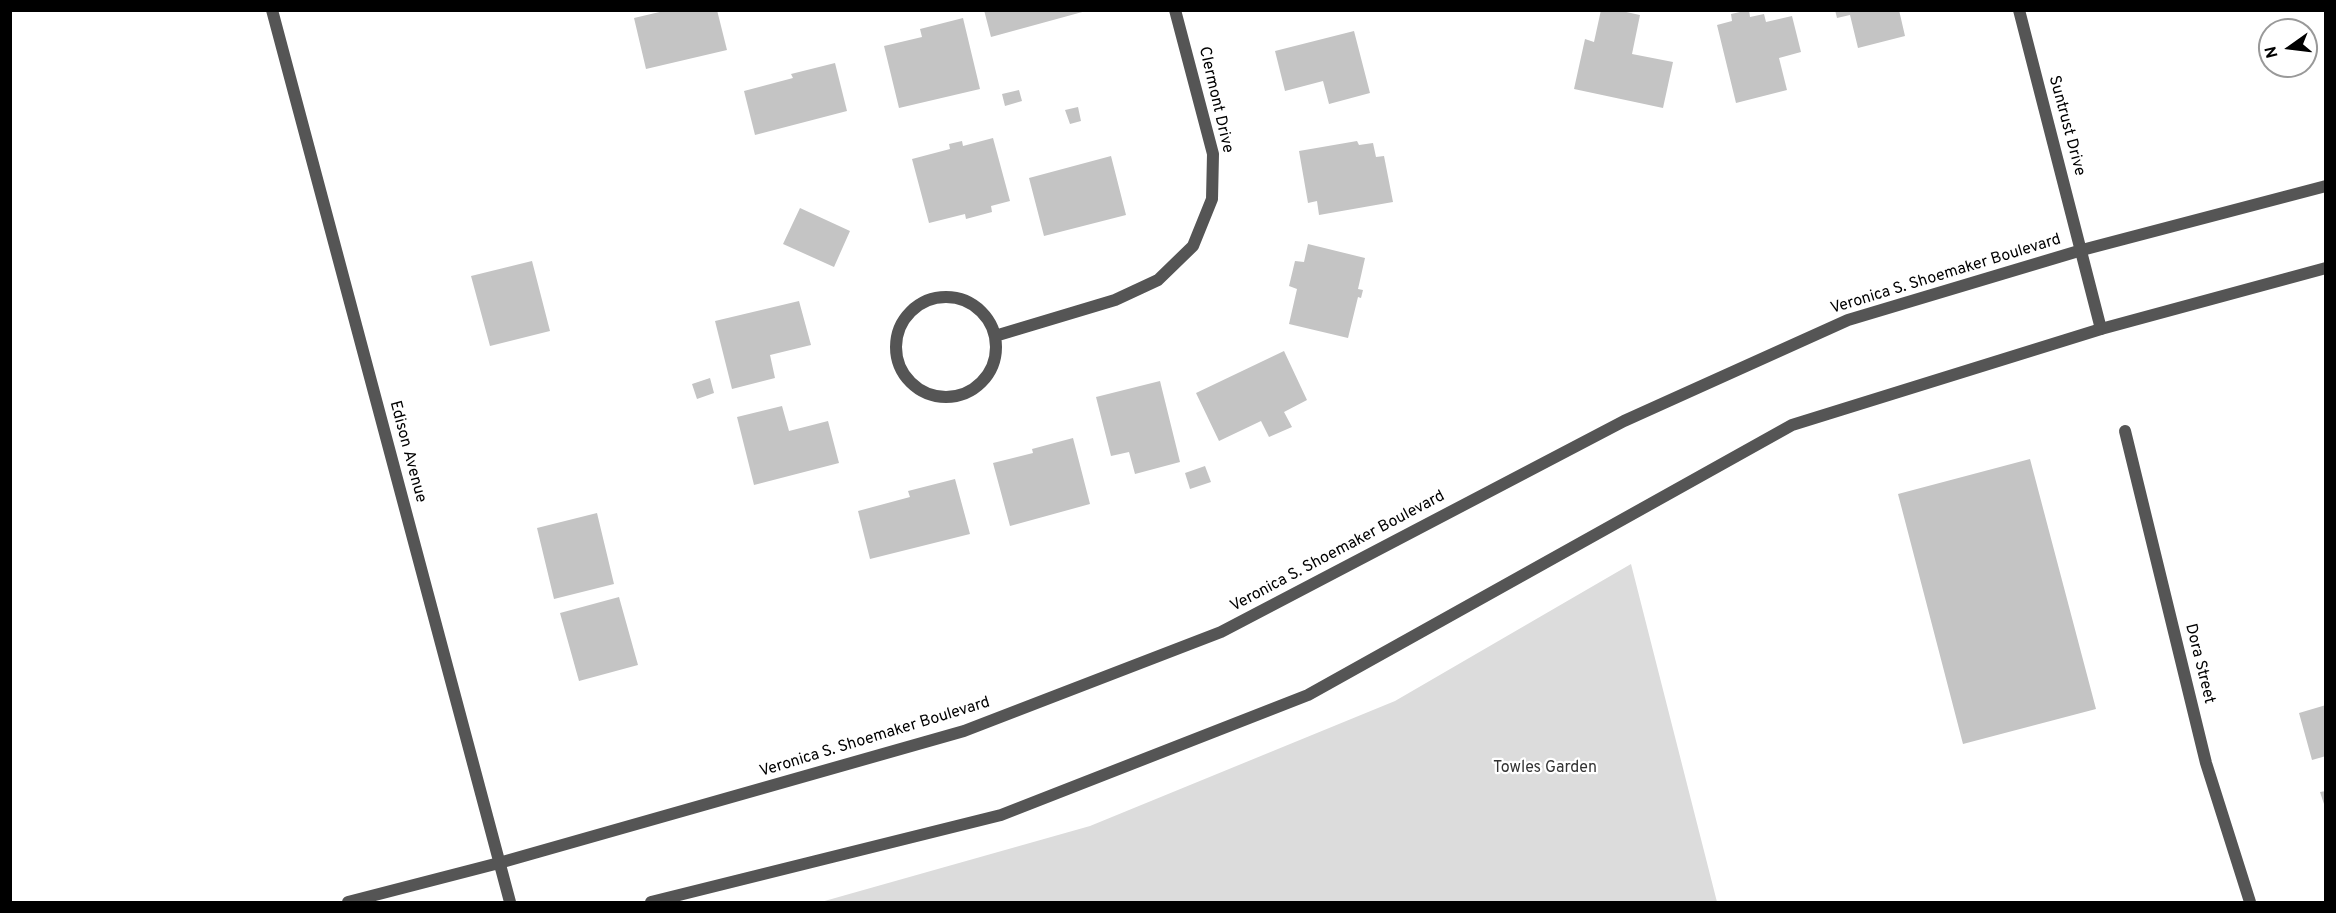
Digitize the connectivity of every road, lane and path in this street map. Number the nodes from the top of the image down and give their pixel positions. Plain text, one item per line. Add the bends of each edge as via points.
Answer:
1 (272, 10) edge
2 (1175, 10) edge
3 (2019, 10) edge
4 (2325, 186) edge
5 (2082, 250) junction
6 (2325, 268) edge
7 (2101, 329) junction
8 (995, 336) junction
9 (2125, 431) dead end
10 (499, 863) junction
11 (348, 903) edge
12 (510, 903) edge
13 (651, 903) edge
14 (2250, 903) edge

1 - 10 street, Edison Avenue
2 - 8 street, Clermont Drive via 1213,153 1212,199 1193,246 1158,280 1115,300
3 - 5 street, Suntrust Drive
4 - 5 street, Veronica S. Shoemaker Boulevard
5 - 7 street
5 - 10 street, Veronica S. Shoemaker Boulevard via 1848,320 1624,421 1221,632 1054,697 964,731
6 - 7 street
7 - 13 street via 1792,425 1297,699 1001,815
8 - 8 street via 992,369 968,393 952,397 927,393 907,378 898,362 897,338 906,316 918,304 933,298 949,296 979,308 990,320
9 - 14 street, Dora Street via 2206,763
10 - 11 street, Veronica S. Shoemaker Boulevard
10 - 12 street, Edison Avenue

